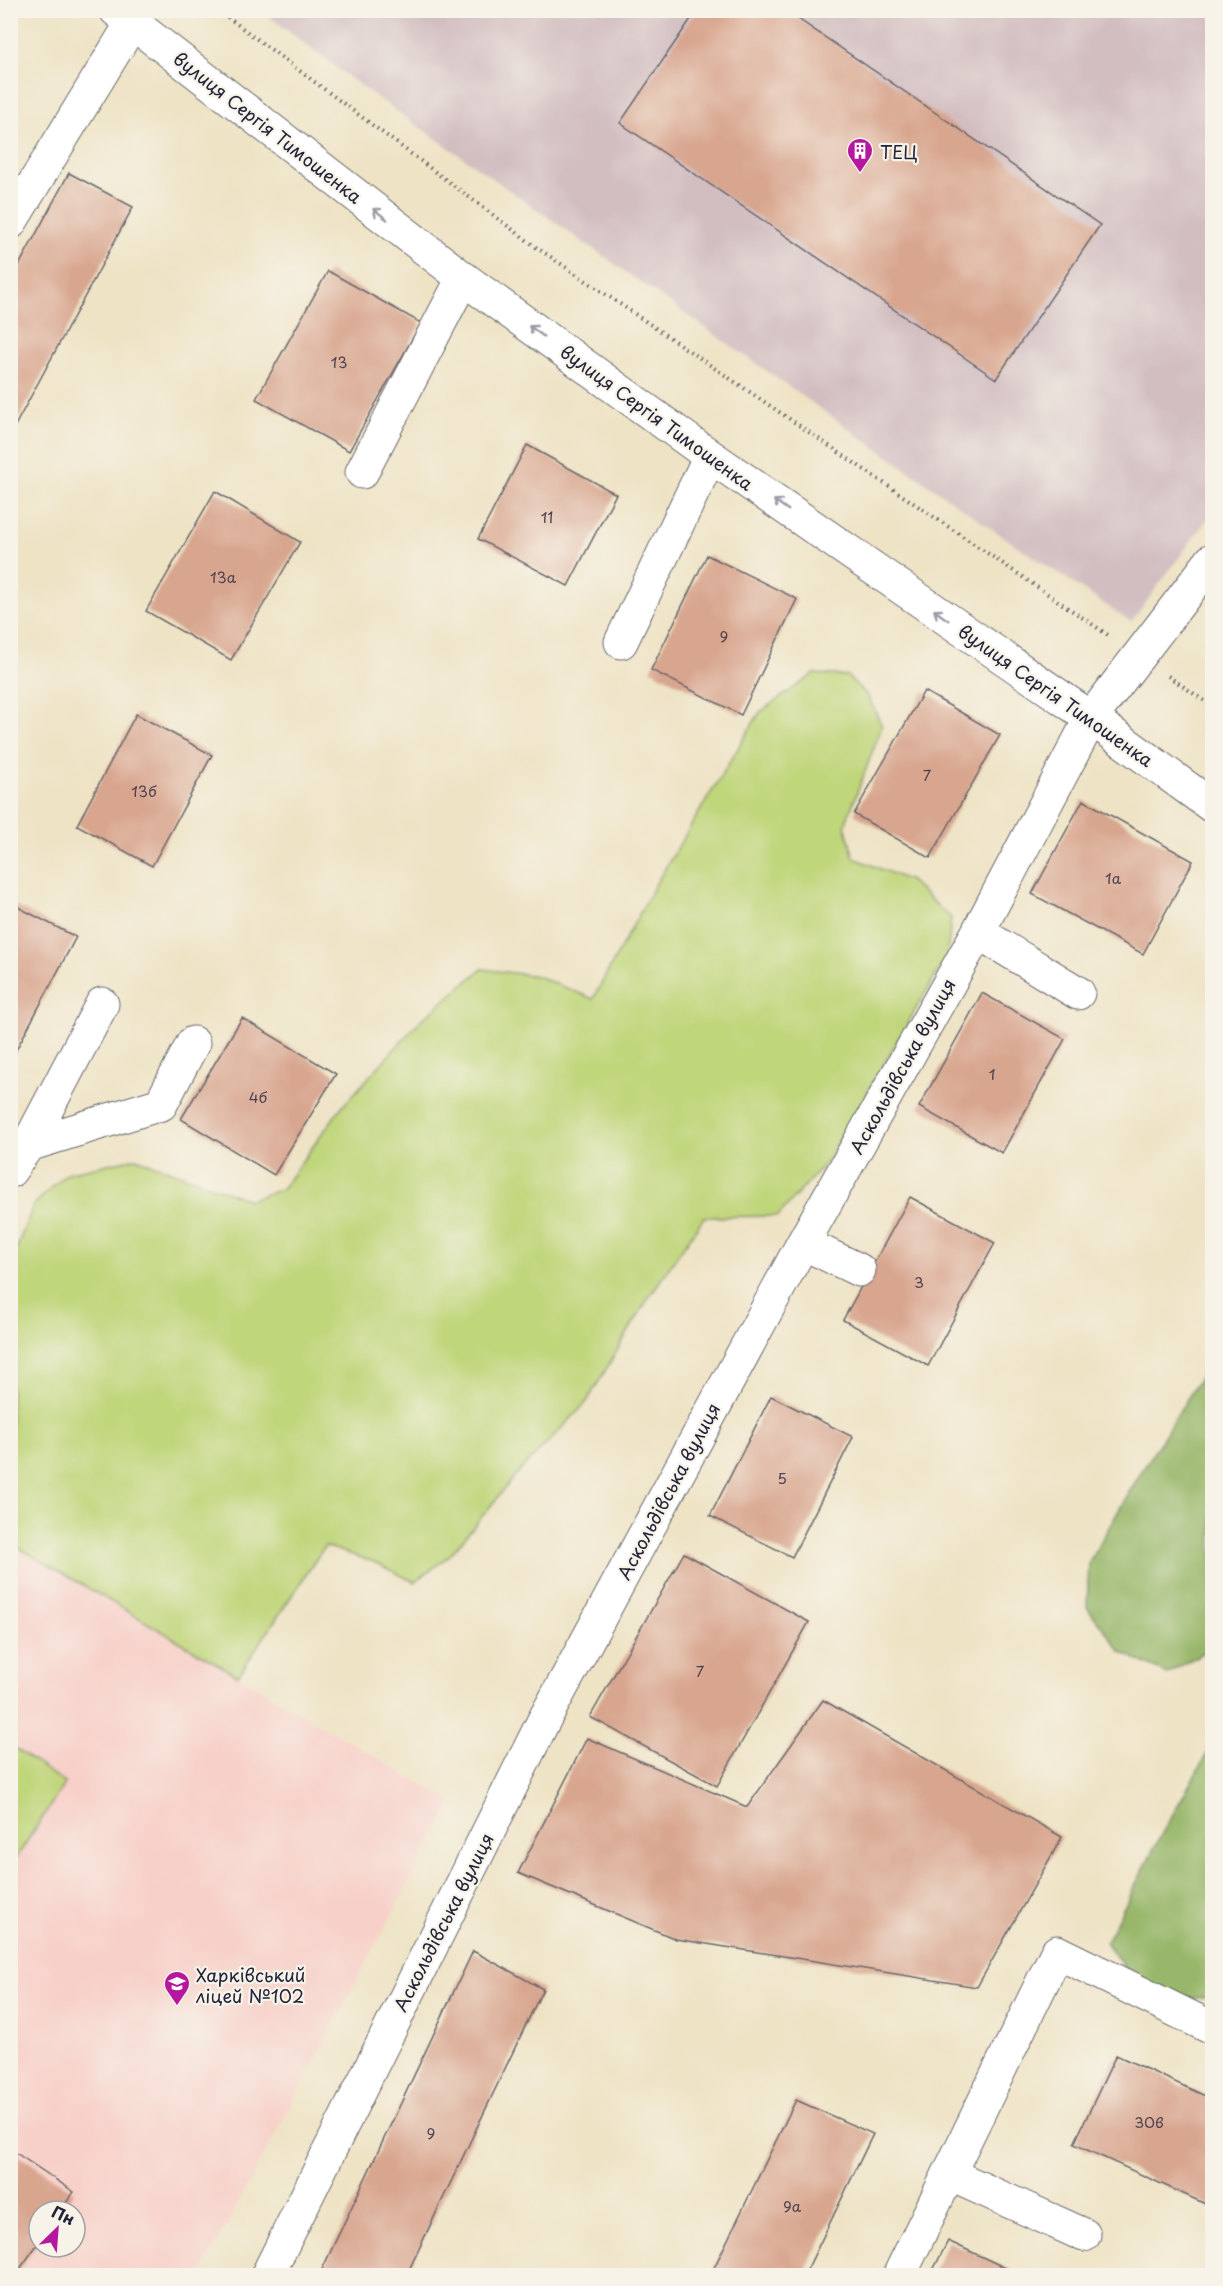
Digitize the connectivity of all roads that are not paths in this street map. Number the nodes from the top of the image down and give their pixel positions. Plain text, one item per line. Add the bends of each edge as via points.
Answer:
1 (124, 17) edge
2 (10, 223) edge
3 (463, 278) junction
4 (710, 456) junction
5 (362, 472) dead end
6 (1212, 560) edge
7 (621, 642) dead end
8 (1091, 718) junction
9 (1212, 806) edge
10 (978, 932) junction
11 (1078, 993) dead end
12 (102, 1004) dead end
13 (193, 1043) dead end
14 (19, 1158) edge
15 (803, 1243) junction
16 (859, 1270) dead end
17 (1212, 2028) edge
18 (949, 2175) junction
19 (1084, 2235) dead end
20 (267, 2276) edge
21 (899, 2276) edge

1 - 2 street
3 -> 1 street, вулиця Сергія Тимошенка
4 -> 3 street, вулиця Сергія Тимошенка
3 - 5 street
4 - 7 street
8 -> 4 street, вулиця Сергія Тимошенка
6 - 8 street, Аскольдівська вулиця
8 - 9 street, вулиця Сергія Тимошенка
8 - 10 street, Аскольдівська вулиця
10 - 11 street
10 - 15 street, Аскольдівська вулиця
12 - 14 street
13 - 14 street via 161,1104
15 - 16 street
15 - 20 street, Аскольдівська вулиця via 543,1722
17 - 18 street via 1057,1952
18 - 19 street
18 - 21 street

